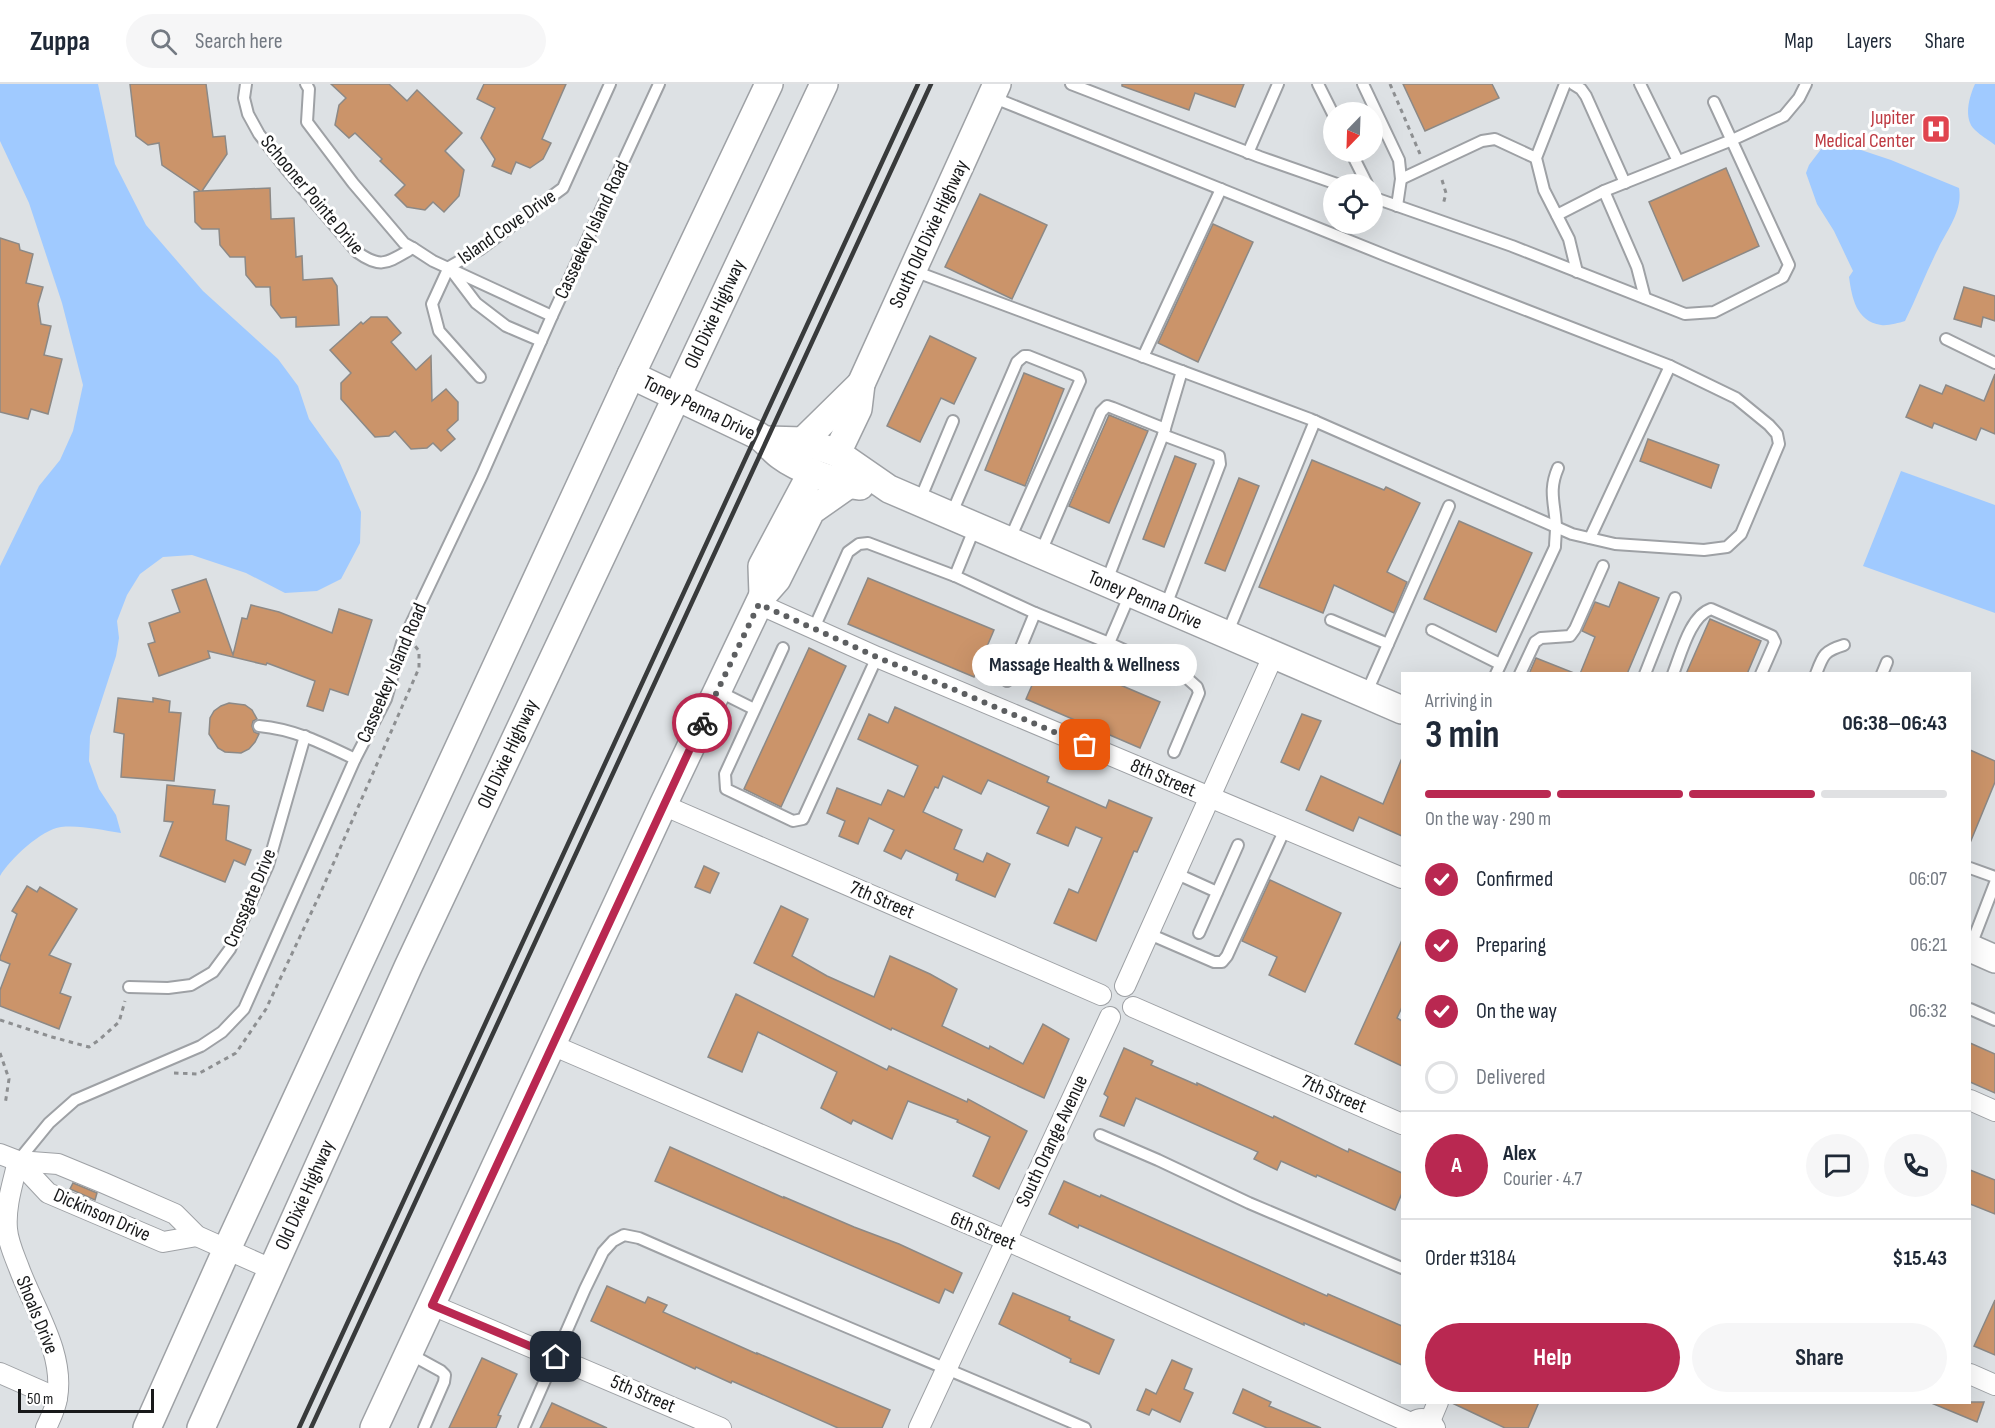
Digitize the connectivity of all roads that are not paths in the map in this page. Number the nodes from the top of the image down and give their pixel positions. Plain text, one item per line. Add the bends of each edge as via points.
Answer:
1 (246, 84) edge
2 (306, 84) edge
3 (610, 84) edge
4 (659, 84) edge
5 (769, 84) edge
6 (824, 84) edge
7 (1071, 84) edge
8 (1278, 84) edge
9 (1318, 84) edge
10 (1363, 84) edge
11 (1565, 84) edge
12 (1573, 84) edge
13 (1640, 84) edge
14 (1806, 84) edge
15 (994, 90) edge
16 (1327, 102) edge
17 (1714, 102) dead end
18 (1732, 140) junction
19 (1248, 153) junction
20 (1536, 158) junction
21 (1678, 161) junction
22 (1323, 179) edge
23 (1401, 179) junction
24 (1625, 183) junction
25 (1221, 189) junction
26 (1604, 191) junction
27 (1383, 201) edge
28 (1397, 206) junction
29 (1557, 215) junction
30 (413, 248) junction
31 (449, 267) junction
32 (911, 270) junction
33 (1577, 272) junction
34 (1645, 298) junction
35 (552, 316) junction
36 (1946, 339) dead end
37 (541, 341) junction
38 (1143, 357) junction
39 (1995, 363) edge
40 (1670, 366) junction
41 (1182, 371) junction
42 (631, 375) junction
43 (480, 377) dead end
44 (861, 384) junction
45 (677, 397) junction
46 (953, 421) dead end
47 (1315, 421) junction
48 (1164, 432) junction
49 (766, 440) junction
50 (803, 441) junction
51 (837, 453) junction
52 (1558, 468) dead end
53 (812, 472) junction
54 (848, 485) junction
55 (889, 489) junction
56 (919, 502) junction
57 (1449, 506) dead end
58 (951, 516) junction
59 (976, 527) junction
60 (1556, 528) junction
61 (1590, 538) junction
62 (1009, 541) junction
63 (1040, 554) junction
64 (1603, 566) dead end
65 (955, 576) junction
66 (1106, 583) junction
67 (1131, 594) junction
68 (1675, 598) dead end
69 (761, 599) junction
70 (1165, 608) junction
71 (1035, 613) junction
72 (1331, 620) dead end
73 (814, 628) junction
74 (1432, 630) dead end
75 (1227, 634) junction
76 (1109, 643) junction
77 (1388, 644) junction
78 (1844, 645) dead end
79 (783, 648) dead end
80 (1274, 654) junction
81 (877, 657) junction
82 (1887, 662) dead end
83 (1498, 669) edge
84 (1521, 672) edge
85 (1646, 672) edge
86 (1674, 672) edge
87 (1762, 672) edge
88 (1817, 672) edge
89 (1883, 672) edge
90 (1007, 681) dead end
91 (718, 691) junction
92 (1366, 694) junction
93 (754, 709) junction
94 (1401, 710) edge
95 (259, 726) dead end
96 (305, 736) junction
97 (1174, 752) dead end
98 (355, 759) junction
99 (1210, 797) junction
100 (663, 805) junction
101 (1285, 829) junction
102 (1238, 845) dead end
103 (1971, 868) edge
104 (1175, 873) junction
105 (1995, 877) edge
106 (1401, 878) edge
107 (1995, 883) edge
108 (1217, 892) junction
109 (1147, 933) junction
110 (1199, 933) dead end
111 (1971, 945) edge
112 (1971, 948) edge
113 (1995, 959) edge
114 (129, 987) road end
115 (1125, 987) junction
116 (1101, 995) junction
117 (1133, 1007) junction
118 (1971, 1009) edge
119 (1110, 1017) junction
120 (1995, 1020) edge
121 (552, 1045) junction
122 (1971, 1100) edge
123 (1995, 1111) edge
124 (1401, 1124) edge
125 (1100, 1135) dead end
126 (9, 1158) edge
127 (122, 1191) junction
128 (105, 1217) junction
129 (197, 1236) junction
130 (1006, 1240) junction
131 (227, 1249) junction
132 (1401, 1268) edge
133 (271, 1269) junction
134 (432, 1305) junction
135 (409, 1354) junction
136 (556, 1357) junction
137 (947, 1368) junction
138 (0, 1373) edge
139 (1971, 1374) edge
140 (1995, 1385) edge
141 (57, 1398) junction
142 (1437, 1404) edge
143 (1421, 1425) edge
144 (46, 1428) edge
145 (147, 1428) edge
146 (201, 1428) edge
147 (374, 1428) edge
148 (424, 1428) edge
149 (524, 1428) edge
150 (721, 1428) edge
151 (918, 1428) edge
152 (1085, 1428) edge

1 - 30 lane, Schooner Pointe Drive via 248,114 259,134 357,252 370,262 386,263
2 - 30 lane, Schooner Pointe Drive via 306,122 353,183 404,243
3 - 31 lane, Island Cove Drive via 563,188 479,250
4 - 35 lane, Casseekey Island Road
5 - 42 main road
6 - 45 main road, Old Dixie Highway
7 - 19 lane
8 - 19 lane
9 - 16 lane
10 - 23 lane via 1399,160
11 - 20 lane
12 - 24 lane via 1586,96
13 - 21 lane
14 - 18 lane via 1784,116
15 - 25 lane
15 - 32 main road, South Old Dixie Highway
17 - 18 lane
18 - 21 lane
18 - 34 lane via 1789,265 1783,277 1714,312 1685,314
19 - 22 lane
20 - 23 lane via 1505,142 1482,141
20 - 29 lane via 1544,190
21 - 24 lane
23 - 28 lane
24 - 26 lane
25 - 38 lane
25 - 40 lane
26 - 29 lane
26 - 34 lane via 1637,267
27 - 28 lane
28 - 33 lane
29 - 33 lane via 1569,239
30 - 31 lane, Schooner Pointe Drive
31 - 35 lane, Schooner Pointe Drive
31 - 37 lane, Schooner Pointe Drive via 476,303 506,326
31 - 43 lane, Island Cove Drive via 432,304 440,331
32 - 38 lane
32 - 44 main road, South Old Dixie Highway
33 - 34 lane
35 - 37 lane, Casseekey Island Road
36 - 39 lane
37 - 98 lane, Casseekey Island Road via 402,643 386,699
38 - 41 lane
40 - 61 lane
40 - 61 lane via 1736,398 1777,434 1779,444 1742,534 1726,547 1704,550 1615,544
41 - 47 lane
41 - 48 lane
42 - 45 main road, Toney Penna Drive
42 - 131 main road
44 - 50 main road, South Old Dixie Highway
44 - 51 main road, South Old Dixie Highway via 858,409
45 - 49 main road, Toney Penna Drive
45 - 133 main road, Old Dixie Highway via 418,945
46 - 56 lane
47 - 60 lane
47 - 75 lane
48 - 63 lane via 1107,406
48 - 66 lane
48 - 70 lane via 1219,456 1220,464
49 - 50 main road, Toney Penna Drive
49 - 53 main road, Toney Penna Drive via 781,456
50 - 51 main road, Toney Penna Drive
51 - 55 main road, Toney Penna Drive
52 - 60 lane via 1551,494
53 - 54 main road, Toney Penna Drive
53 - 69 main road via 762,566
54 - 55 main road, Toney Penna Drive
54 - 69 main road via 811,511 777,579
55 - 56 main road, Toney Penna Drive
56 - 58 main road, Toney Penna Drive
57 - 77 lane
58 - 59 main road, Toney Penna Drive
58 - 62 lane via 1017,362 1028,356 1078,376 1080,381
59 - 62 main road, Toney Penna Drive
59 - 65 lane
60 - 61 lane
60 - 83 lane via 1555,547
62 - 63 main road, Toney Penna Drive
63 - 66 main road, Toney Penna Drive
64 - 84 lane via 1570,636 1535,642
65 - 71 lane
65 - 73 lane via 859,543 848,552
66 - 67 main road, Toney Penna Drive
67 - 70 main road, Toney Penna Drive
67 - 76 lane
68 - 85 lane
69 - 73 street, 8th Street
69 - 91 main road
70 - 75 main road, Toney Penna Drive
71 - 76 lane
71 - 90 lane
72 - 77 lane
73 - 81 street, 8th Street
74 - 83 lane
75 - 80 main road, Toney Penna Drive
76 - 97 lane via 1188,679 1197,687 1197,700
77 - 92 lane
78 - 88 lane via 1829,650
79 - 93 lane
80 - 92 main road, Toney Penna Drive
80 - 99 street
81 - 93 lane via 803,819 793,821 726,789 725,774
81 - 99 street, 8th Street
82 - 89 lane
86 - 87 lane via 1696,619 1711,609 1772,636 1775,642
91 - 93 lane
91 - 100 main road
92 - 94 main road, Toney Penna Drive
95 - 96 lane
96 - 98 lane
96 - 114 lane, Crossgate Drive via 268,865 230,949 213,972 191,985
98 - 126 lane, Casseekey Island Road via 244,1009 222,1032 201,1046 75,1100
99 - 101 street, 8th Street
99 - 104 street
100 - 116 street, 7th Street
100 - 121 main road
101 - 106 street, 8th Street
101 - 109 lane via 1222,962
102 - 108 lane
103 - 105 lane
104 - 108 lane
104 - 109 street
107 - 111 lane
108 - 110 lane
109 - 115 street
112 - 113 main road
115 - 116 street via 1113,985
115 - 117 street via 1131,993
116 - 119 street via 1100,1006
117 - 119 street via 1126,1016
117 - 124 street, 7th Street
118 - 120 lane
119 - 130 street, South Orange Avenue
121 - 130 street, 6th Street
121 - 134 main road
122 - 123 street
125 - 132 lane
126 - 127 street, Dickinson Drive via 58,1164
126 - 128 street, Dickinson Drive via 48,1193
126 - 141 street, Shoals Drive via 10,1245 54,1352
127 - 128 street via 111,1193 105,1201
127 - 129 street, Dickinson Drive via 175,1214
128 - 129 street, Dickinson Drive via 163,1242
129 - 131 street, Dickinson Drive
130 - 137 street, South Orange Avenue
130 - 143 street, 6th Street
131 - 133 street, Dickinson Drive
131 - 145 main road
133 - 146 main road, Old Dixie Highway
134 - 135 main road
134 - 136 street, 5th Street
135 - 147 main road
135 - 148 lane via 445,1375
136 - 137 lane via 603,1252 624,1235
136 - 149 lane
136 - 150 street, 5th Street
137 - 151 street, South Orange Avenue
137 - 152 lane
138 - 141 street
139 - 140 street
141 - 144 street, Shoals Drive
142 - 143 street

